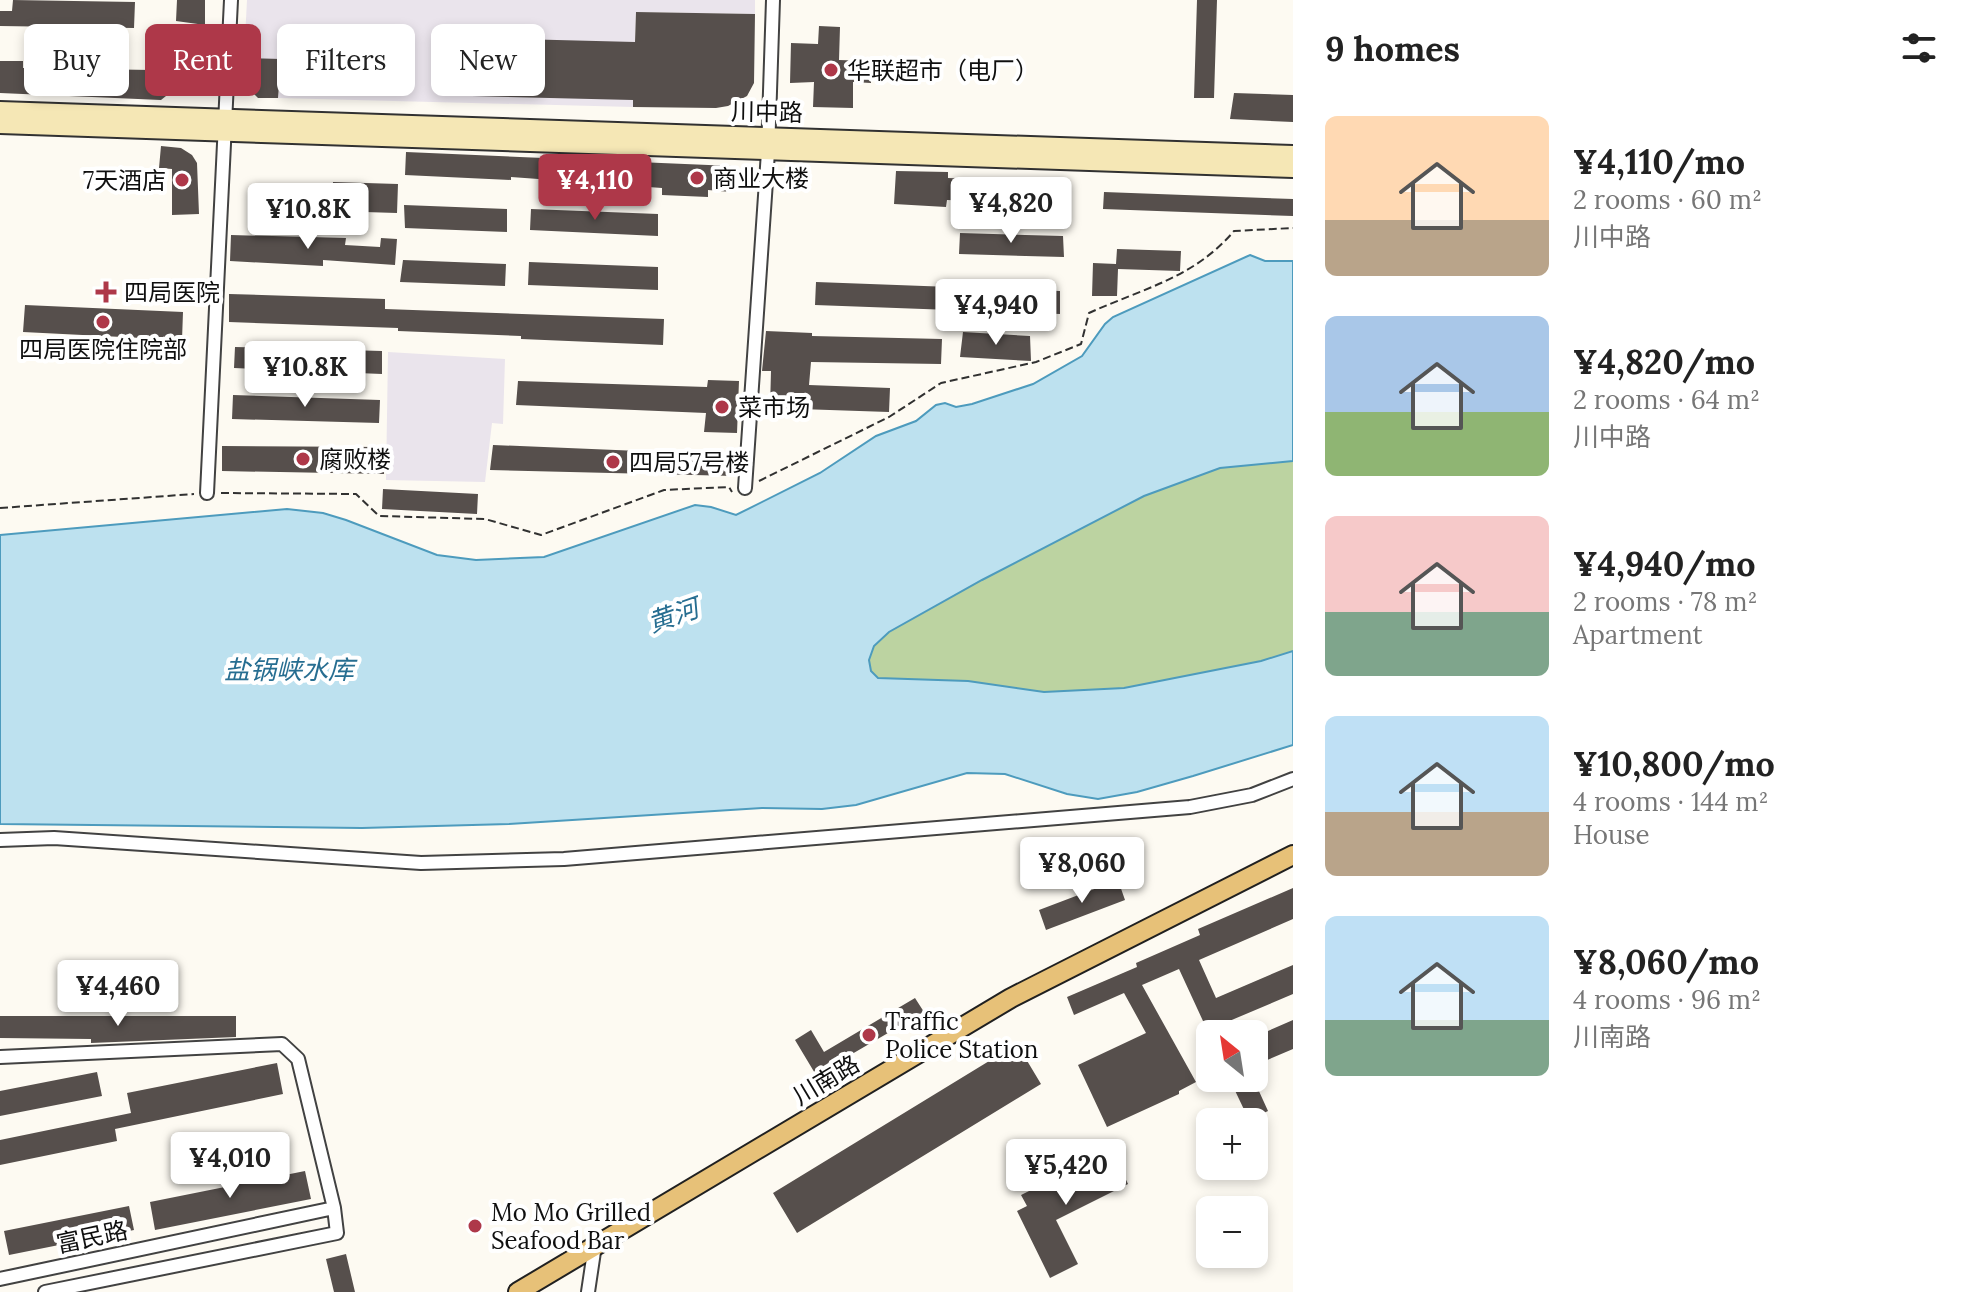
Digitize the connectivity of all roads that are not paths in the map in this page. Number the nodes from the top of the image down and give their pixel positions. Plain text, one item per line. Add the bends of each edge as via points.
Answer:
1 (231, 0) edge
2 (773, 0) edge
3 (0, 110) edge
4 (0, 125) edge
5 (226, 126) junction
6 (769, 144) junction
7 (1293, 154) edge
8 (1293, 169) edge
9 (745, 488) road end
10 (207, 493) road end
11 (1293, 779) edge
12 (0, 840) edge
13 (1293, 855) edge
14 (0, 1057) edge
15 (334, 1208) junction
16 (595, 1245) junction
17 (0, 1279) edge
18 (45, 1292) edge
19 (518, 1292) edge
20 (588, 1292) edge

1 - 5 street
2 - 6 street
3 - 5 street, 川中路
4 - 5 street, 川中路
5 - 6 street, 川中路
5 - 10 street
6 - 7 street, 川中路
6 - 8 street, 川中路
6 - 9 street
11 - 12 street via 1252,795 1190,807 564,859 421,863 141,842
13 - 16 main road, 川南路 via 1011,998
14 - 15 street via 282,1044 298,1059
15 - 17 street, 富民路
15 - 18 street, 富民路 via 337,1233
16 - 19 main road, 川南路
16 - 20 street

